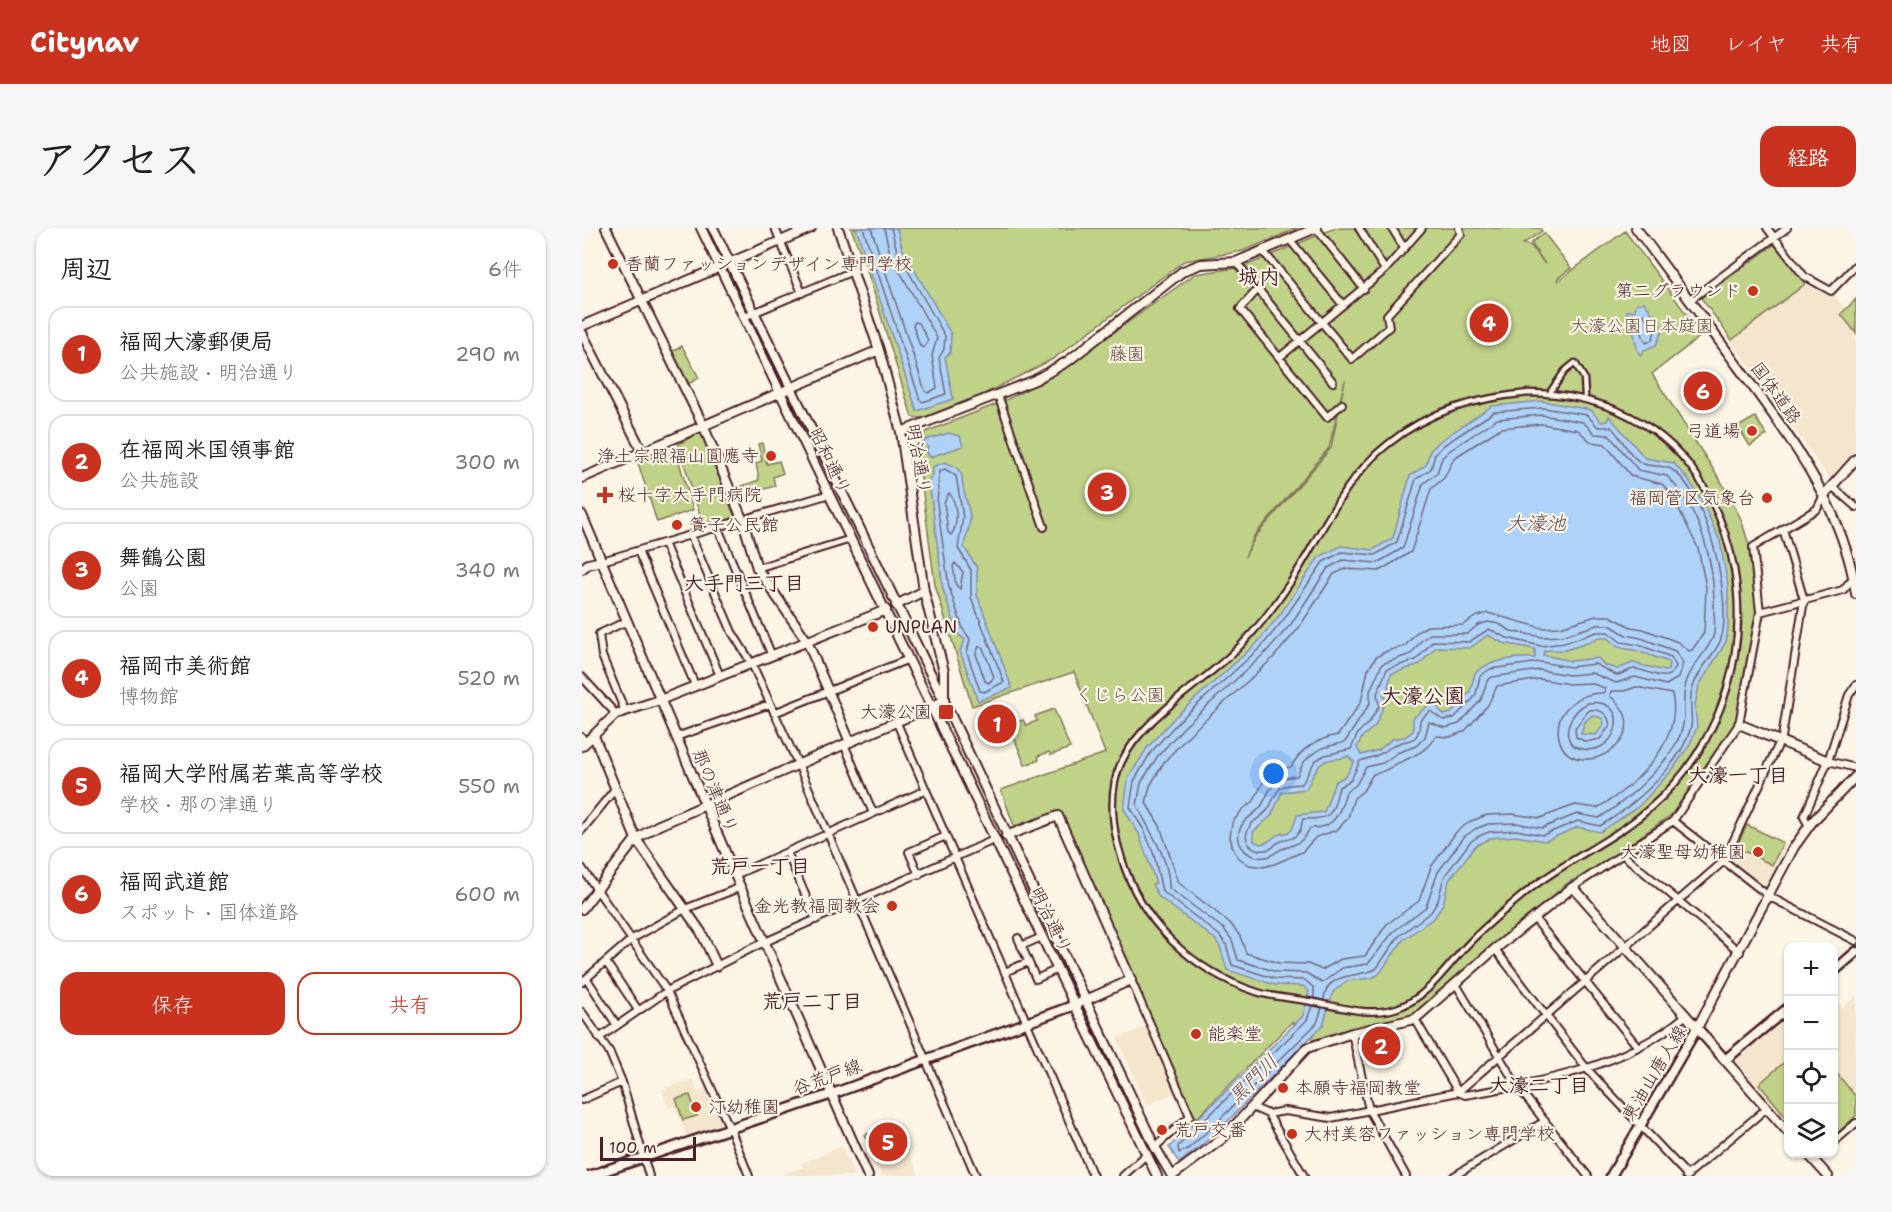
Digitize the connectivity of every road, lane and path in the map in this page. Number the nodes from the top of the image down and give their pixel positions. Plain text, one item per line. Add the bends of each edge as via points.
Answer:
1 (606, 228) edge
2 (701, 228) edge
3 (713, 228) edge
4 (775, 228) edge
5 (811, 228) edge
6 (838, 228) edge
7 (1316, 228) edge
8 (1359, 228) edge
9 (1392, 228) edge
10 (1422, 228) edge
11 (1460, 228) edge
12 (1636, 228) edge
13 (1767, 228) edge
14 (1787, 228) edge
15 (1774, 238) junction
16 (1290, 240) junction
17 (781, 242) junction
18 (1404, 248) junction
19 (1263, 251) junction
20 (1236, 262) junction
21 (730, 263) junction
22 (1856, 265) edge
23 (719, 267) junction
24 (854, 270) junction
25 (1385, 270) junction
26 (1258, 289) junction
27 (1364, 289) junction
28 (802, 293) junction
29 (1690, 300) junction
30 (642, 301) junction
31 (1343, 305) junction
32 (758, 311) junction
33 (744, 317) junction
34 (1321, 323) junction
35 (582, 326) edge
36 (582, 333) edge
37 (1300, 340) junction
38 (879, 350) junction
39 (1280, 357) junction
40 (1333, 382) dead end
41 (791, 388) junction
42 (1551, 391) dead end
43 (780, 392) junction
44 (998, 395) junction
45 (1585, 396) dead end
46 (1342, 404) dead end
47 (703, 425) junction
48 (901, 432) junction
49 (642, 451) junction
50 (1856, 459) edge
51 (582, 478) edge
52 (1833, 487) junction
53 (830, 494) junction
54 (1824, 495) junction
55 (1856, 507) edge
56 (582, 515) edge
57 (743, 521) junction
58 (1044, 527) dead end
59 (718, 528) junction
60 (1783, 529) junction
61 (691, 536) junction
62 (851, 539) junction
63 (664, 543) junction
64 (638, 551) junction
65 (602, 561) junction
66 (757, 568) junction
67 (582, 569) edge
68 (1855, 576) edge
69 (924, 591) junction
70 (1856, 594) edge
71 (1804, 600) junction
72 (896, 604) junction
73 (886, 610) junction
74 (1760, 612) junction
75 (627, 621) junction
76 (807, 641) junction
77 (772, 656) junction
78 (909, 659) junction
79 (752, 664) junction
80 (720, 676) junction
81 (582, 677) edge
82 (695, 685) junction
83 (1856, 685) edge
84 (828, 691) junction
85 (660, 700) junction
86 (944, 701) junction
87 (770, 704) junction
88 (932, 706) junction
89 (625, 711) junction
90 (774, 713) junction
91 (616, 714) junction
92 (897, 723) junction
93 (1739, 724) junction
94 (594, 736) junction
95 (676, 737) junction
96 (582, 740) edge
97 (1781, 742) junction
98 (847, 743) junction
99 (1828, 761) junction
100 (798, 764) junction
101 (1856, 768) edge
102 (1856, 777) edge
103 (615, 789) junction
104 (926, 790) junction
105 (705, 805) junction
106 (873, 813) junction
107 (1673, 821) junction
108 (1809, 826) junction
109 (582, 830) edge
110 (828, 833) junction
111 (946, 836) junction
112 (1006, 836) junction
113 (636, 839) junction
114 (996, 839) junction
115 (786, 852) junction
116 (1622, 854) junction
117 (955, 856) junction
118 (1724, 861) junction
119 (582, 868) edge
120 (735, 875) junction
121 (919, 875) junction
122 (1573, 886) junction
123 (741, 887) junction
124 (598, 889) junction
125 (1770, 897) junction
126 (1678, 901) junction
127 (858, 902) junction
128 (582, 909) edge
129 (685, 909) junction
130 (1534, 918) junction
131 (816, 920) junction
132 (1042, 937) junction
133 (632, 939) junction
134 (1018, 939) dead end
135 (1856, 941) edge
136 (765, 943) junction
137 (1021, 946) junction
138 (1626, 946) junction
139 (1495, 950) junction
140 (1740, 952) junction
141 (1856, 952) edge
142 (606, 962) junction
143 (1028, 962) junction
144 (717, 966) junction
145 (1838, 966) edge
146 (1058, 969) junction
147 (1005, 972) junction
148 (1131, 980) junction
149 (585, 981) edge
150 (1585, 982) junction
151 (1456, 984) junction
152 (667, 991) junction
153 (1086, 1000) junction
154 (1075, 1005) junction
155 (1329, 1005) joint
156 (638, 1010) junction
157 (1784, 1011) edge
158 (582, 1012) edge
159 (1546, 1015) junction
160 (1685, 1016) junction
161 (1415, 1019) junction
162 (1027, 1023) junction
163 (616, 1024) junction
164 (1697, 1028) junction
165 (1352, 1033) junction
166 (599, 1038) junction
167 (1638, 1047) junction
168 (1500, 1056) junction
169 (925, 1059) junction
170 (1725, 1060) junction
171 (1587, 1069) junction
172 (622, 1082) junction
173 (1517, 1086) junction
174 (1458, 1092) junction
175 (832, 1094) junction
176 (582, 1100) edge
177 (1252, 1107) junction
178 (1767, 1108) junction
179 (1369, 1110) junction
180 (1268, 1114) junction
181 (1545, 1121) junction
182 (1856, 1124) edge
183 (1641, 1125) junction
184 (1784, 1127) edge
185 (730, 1129) junction
186 (1838, 1138) edge
187 (1157, 1150) junction
188 (644, 1157) junction
189 (1147, 1157) junction
190 (1816, 1158) edge
191 (1171, 1174) edge
192 (1302, 1175) edge
193 (589, 1176) edge
194 (649, 1176) edge
195 (749, 1176) edge
196 (868, 1176) edge
197 (976, 1176) edge
198 (1093, 1176) edge
199 (1123, 1176) edge
200 (1157, 1176) edge
201 (1406, 1176) edge
202 (1454, 1176) edge
203 (1588, 1176) edge
204 (1611, 1176) edge
205 (1688, 1176) edge
206 (1828, 1176) edge

1 - 30 street
2 - 23 street, 昭和通り
3 - 21 street, 昭和通り
4 - 17 street
5 - 17 street
6 - 24 street, 明治通り
7 - 16 street
7 - 27 street
8 - 25 street
9 - 18 street
10 - 18 street
11 - 34 street via 1461,234 1387,315 1389,327 1352,359
12 - 29 street, 国体道路
13 - 15 street
14 - 15 street
15 - 22 street via 1804,276 1831,291
15 - 29 street
16 - 19 street
16 - 31 street
17 - 21 street
17 - 28 street
18 - 25 street
19 - 20 street
19 - 34 street
20 - 26 street
20 - 44 street via 1201,264 1183,271 1068,361
21 - 23 street
21 - 32 street, 昭和通り
23 - 30 street
23 - 33 street, 昭和通り
24 - 28 street
24 - 38 street, 明治通り
25 - 27 street
26 - 37 street
26 - 39 street via 1240,309
27 - 31 street
28 - 32 street
29 - 54 street, 国体道路 via 1801,452
30 - 35 street
30 - 47 street
31 - 34 street
32 - 33 street
32 - 41 street, 昭和通り
33 - 43 street, 昭和通り
34 - 37 street
36 - 49 street
37 - 39 street
37 - 40 street
38 - 41 street
38 - 48 street, 明治通り
39 - 46 street via 1327,417
41 - 43 street
41 - 72 street, 昭和通り
42 - 45 street via 1575,363 1584,378
43 - 47 street
43 - 53 street, 昭和通り
44 - 48 street
44 - 58 street
47 - 49 street
47 - 57 street
48 - 69 street, 明治通り
49 - 51 street
50 - 52 street
52 - 54 street
52 - 55 street
53 - 57 street
53 - 62 street, 昭和通り
54 - 60 street via 1816,509
54 - 68 street, 国体道路
56 - 65 street, 那の津通り
57 - 59 street
57 - 66 street
59 - 61 street
59 - 77 street
60 - 71 street
60 - 74 street via 1753,548
61 - 63 street
61 - 79 street via 732,632
62 - 66 street
62 - 73 street, 昭和通り
63 - 64 street
63 - 80 street
64 - 65 street
64 - 82 street
65 - 67 street
65 - 75 street, 那の津通り
66 - 76 street
68 - 70 street, 国体道路
68 - 71 street via 1843,591
69 - 72 street
69 - 86 street, 明治通り via 944,672
71 - 74 street
71 - 97 street
72 - 86 street, 昭和通り
73 - 76 street
73 - 78 street, 昭和通り
74 - 93 street
75 - 85 street, 那の津通り
75 - 89 street via 599,634 602,656
76 - 77 street
76 - 84 street
77 - 79 street
78 - 84 street
78 - 88 street, 昭和通り
79 - 80 street
79 - 87 street
80 - 82 street
81 - 91 street
82 - 85 street
83 - 99 street
84 - 90 street
84 - 98 street
85 - 89 street
85 - 95 street, 那の津通り
86 - 88 street
86 - 112 street, 明治通り
87 - 90 street
87 - 95 street
88 - 92 street
88 - 114 street, 明治通り
89 - 91 street
90 - 100 street
91 - 94 street
92 - 98 street
92 - 104 street
93 - 97 street
93 - 107 street
94 - 96 street
94 - 103 street
95 - 105 street, 那の津通り
97 - 99 street
97 - 118 street
98 - 100 street
98 - 106 street
99 - 101 street
99 - 108 street via 1804,817
100 - 105 street
100 - 110 street
102 - 108 street
103 - 109 street
103 - 113 street
104 - 106 street
104 - 111 street
105 - 113 street
105 - 120 street, 那の津通り
106 - 110 street
107 - 116 street
107 - 118 street
108 - 125 street via 1794,847
110 - 115 street
110 - 127 street
111 - 117 street
111 - 121 street via 909,852
112 - 148 street via 1058,816
112 - 153 street, 明治通り
113 - 124 street
113 - 129 street
114 - 117 street
114 - 132 street, 明治通り
115 - 120 street
115 - 131 street
116 - 122 street
116 - 126 street
117 - 121 street
117 - 147 street
118 - 125 street
118 - 126 street
119 - 124 street
120 - 123 street, 那の津通り
121 - 127 street
122 - 130 street
122 - 138 street
123 - 129 street
123 - 136 street, 那の津通り
124 - 128 street
124 - 133 street
125 - 135 street
125 - 140 street
126 - 138 street
126 - 140 street
127 - 131 street
127 - 169 street
129 - 133 street
129 - 144 street
130 - 139 street
130 - 150 street
131 - 136 street
132 - 137 street
132 - 146 street, 明治通り
133 - 142 street
133 - 152 street
134 - 137 street
136 - 144 street
136 - 175 street, 那の津通り
137 - 143 street
138 - 150 street
138 - 160 street
139 - 151 street
139 - 159 street
140 - 164 street
141 - 145 main road
142 - 149 street
142 - 156 street
143 - 146 street via 1036,979
143 - 147 street
144 - 152 street
146 - 154 street, 明治通り
147 - 162 street
148 - 153 street
148 - 187 street via 1190,1116
149 - 163 street
150 - 159 street
150 - 167 street
151 - 161 street
151 - 168 street
152 - 156 street
152 - 185 street
153 - 154 street
153 - 187 street, 明治通り
154 - 162 main road, 谷荒戸線
154 - 189 street, 明治通り
155 - 155 street via 1375,1012 1410,1003 1473,938 1527,891 1654,805 1679,779 1705,739 1727,686 1735,652 1740,615 1735,560 1722,520 1694,470 1661,435 1628,414 1584,399 1529,393 1460,404 1404,431 1352,479 1292,581 1253,632 1148,727 1121,761 1113,793 1118,845 1134,891 1167,937 1207,970 1261,994
156 - 163 street
157 - 170 main road
158 - 166 street
159 - 168 street
159 - 171 street
160 - 164 street
160 - 167 street
161 - 165 street
161 - 174 street
162 - 169 main road, 谷荒戸線
162 - 198 street
163 - 166 street
164 - 170 main road, 東油山唐人線
164 - 183 main road, 東油山唐人線
165 - 177 street via 1307,1048
165 - 179 street
166 - 172 street
167 - 171 street
168 - 173 street
168 - 174 street
169 - 175 main road, 谷荒戸線
169 - 197 street
170 - 178 street
171 - 173 street
171 - 183 street
172 - 176 street
172 - 188 street
173 - 174 street via 1465,1095
173 - 181 street
174 - 179 street
175 - 185 main road, 谷荒戸線
175 - 196 street, 那の津通り
177 - 180 street
177 - 191 street via 1215,1145
178 - 184 street
178 - 205 street
179 - 180 street via 1331,1118 1285,1112
179 - 201 street
180 - 192 street
181 - 202 street
181 - 203 street
182 - 186 street
183 - 204 main road, 東油山唐人線
183 - 205 street
185 - 188 main road, 谷荒戸線
185 - 195 street
187 - 191 street, 明治通り
188 - 193 main road, 谷荒戸線
188 - 194 street
189 - 199 street
189 - 200 street, 明治通り
190 - 206 street

